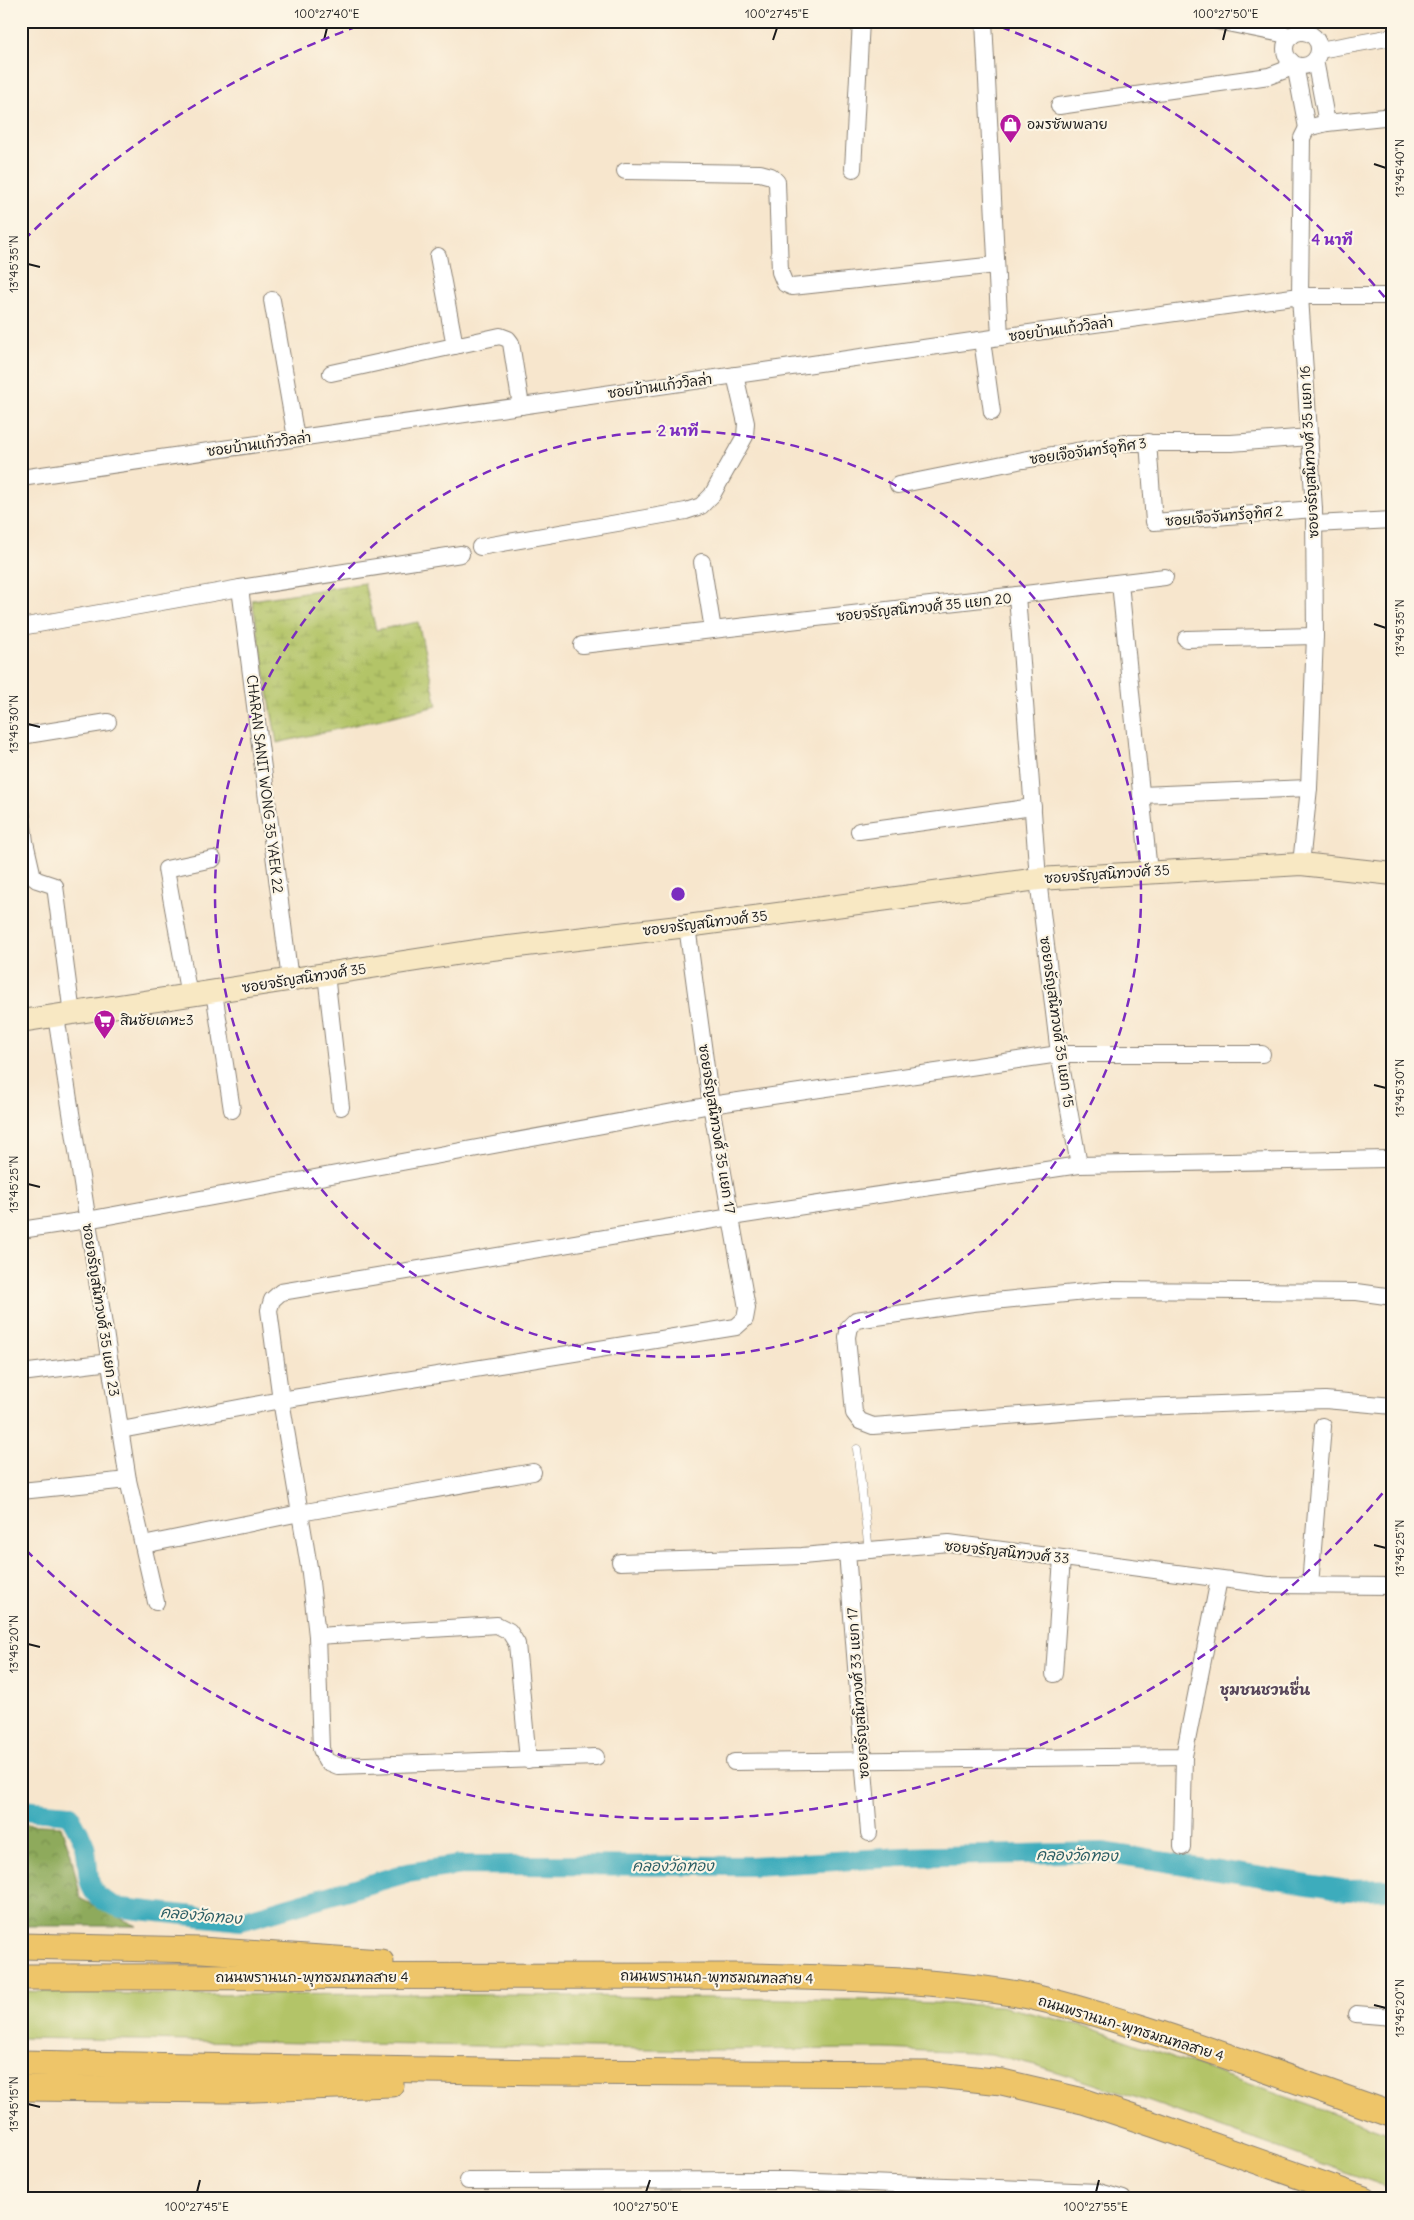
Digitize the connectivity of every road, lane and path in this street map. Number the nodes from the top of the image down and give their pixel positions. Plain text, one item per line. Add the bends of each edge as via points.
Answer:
1 (861, 21) edge
2 (984, 21) edge
3 (1217, 21) edge
4 (1292, 36) junction
5 (1393, 37) edge
6 (1317, 55) junction
7 (1293, 63) junction
8 (1059, 106) dead end
9 (1393, 116) edge
10 (1327, 123) junction
11 (1307, 128) junction
12 (854, 169) dead end
13 (625, 171) dead end
14 (438, 256) dead end
15 (996, 265) junction
16 (1300, 296) junction
17 (1393, 296) edge
18 (272, 300) dead end
19 (1000, 337) junction
20 (982, 340) junction
21 (455, 346) junction
22 (331, 374) dead end
23 (735, 375) junction
24 (521, 406) junction
25 (992, 412) dead end
26 (1310, 437) junction
27 (296, 438) junction
28 (1148, 442) junction
29 (21, 478) edge
30 (898, 485) dead end
31 (1314, 516) junction
32 (1393, 520) edge
33 (480, 547) dead end
34 (460, 554) dead end
35 (702, 562) dead end
36 (1165, 578) dead end
37 (1120, 583) junction
38 (240, 588) junction
39 (1017, 596) junction
40 (21, 627) edge
41 (713, 630) junction
42 (1315, 636) junction
43 (1186, 639) dead end
44 (582, 645) dead end
45 (108, 722) dead end
46 (21, 736) edge
47 (1309, 788) junction
48 (1141, 795) junction
49 (1032, 807) junction
50 (21, 810) edge
51 (859, 831) dead end
52 (23, 842) edge
53 (213, 859) dead end
54 (1301, 864) junction
55 (1149, 872) junction
56 (1393, 874) edge
57 (1038, 879) junction
58 (687, 926) junction
59 (326, 974) junction
60 (290, 980) junction
61 (214, 992) junction
62 (189, 996) junction
63 (64, 1015) junction
64 (21, 1022) edge
65 (1059, 1054) junction
66 (1262, 1054) dead end
67 (711, 1105) junction
68 (341, 1107) dead end
69 (232, 1110) dead end
70 (1387, 1158) dead end
71 (1079, 1165) junction
72 (731, 1217) junction
73 (87, 1220) junction
74 (21, 1230) edge
75 (1393, 1297) edge
76 (110, 1362) junction
77 (21, 1373) edge
78 (281, 1400) junction
79 (1393, 1406) edge
80 (1323, 1426) dead end
81 (121, 1430) junction
82 (857, 1449) dead end
83 (533, 1472) dead end
84 (128, 1480) junction
85 (21, 1491) edge
86 (300, 1513) junction
87 (143, 1545) junction
88 (869, 1551) junction
89 (847, 1552) junction
90 (1062, 1558) junction
91 (620, 1562) dead end
92 (1219, 1579) junction
93 (1310, 1585) junction
94 (1393, 1586) edge
95 (156, 1602) dead end
96 (317, 1636) junction
97 (1054, 1674) dead end
98 (1184, 1756) junction
99 (596, 1758) dead end
100 (528, 1760) junction
101 (863, 1760) junction
102 (734, 1762) dead end
103 (869, 1833) dead end
104 (1182, 1847) dead end
105 (21, 1946) edge
106 (544, 1975) junction
107 (21, 1977) edge
108 (1356, 2014) dead end
109 (1393, 2017) edge
110 (21, 2063) edge
111 (541, 2072) junction
112 (21, 2088) edge
113 (1393, 2115) edge
114 (468, 2180) dead end
115 (1123, 2199) edge
116 (1364, 2199) edge

1 - 12 street
2 - 15 street
3 - 4 street
4 - 6 street via 1308,33 1316,40
4 - 7 street via 1285,51
5 - 6 street
6 - 7 street via 1306,66
6 - 10 street
7 - 8 street via 1269,76
7 - 11 street
9 - 10 street
10 - 11 street
11 - 16 street, ซอยจรัญสนิทวงศ์ 35 แยก 16 via 1302,138
13 - 15 street via 760,173 771,176 777,182 780,272 785,284 792,287
14 - 21 street
15 - 19 street
16 - 17 street, ซอยบ้านแก้ววิลล่า
16 - 19 street, ซอยบ้านแก้ววิลล่า
16 - 26 street, ซอยจรัญสนิทวงศ์ 35 แยก 16
18 - 27 street
19 - 20 street, ซอยบ้านแก้ววิลล่า
20 - 23 street, ซอยบ้านแก้ววิลล่า
20 - 25 street
21 - 22 street
21 - 24 street via 500,336 508,339
23 - 24 street, ซอยบ้านแก้ววิลล่า
23 - 33 street via 746,423 745,436 712,495 701,506
24 - 27 street, ซอยบ้านแก้ววิลล่า
26 - 28 street, ซอยเจือจันทร์อุทิศ 3 via 1231,443
26 - 31 street, ซอยจรัญสนิทวงศ์ 35 แยก 16
27 - 29 street, ซอยบ้านแก้ววิลล่า
28 - 30 street, ซอยเจือจันทร์อุทิศ 3 via 1023,460
28 - 31 street, ซอยเจือจันทร์อุทิศ 2 via 1154,522
31 - 32 street
31 - 42 street, ซอยจรัญสนิทวงศ์ 35 แยก 16
34 - 38 street
35 - 41 street
36 - 37 street
37 - 39 street
37 - 48 street
38 - 40 street
38 - 60 street, CHARAN SANIT WONG 35 YAEK 22
39 - 41 street, ซอยจรัญสนิทวงศ์ 35 แยก 20
39 - 49 street, ซอยจรัญสนิทวงศ์ 35 แยก 20
41 - 44 street, ซอยจรัญสนิทวงศ์ 35 แยก 20
42 - 43 street
42 - 47 street, ซอยจรัญสนิทวงศ์ 35 แยก 16
45 - 46 street
47 - 48 street
47 - 54 street, ซอยจรัญสนิทวงศ์ 35 แยก 16
48 - 55 street
49 - 51 street
49 - 57 street, ซอยจรัญสนิทวงศ์ 35 แยก 20
50 - 52 street
52 - 63 street, ซอยจรัญสนิทวงศ์ 35 แยก 23 via 33,877 54,886
53 - 62 street via 166,868
54 - 55 street, ซอยจรัญสนิทวงศ์ 35
54 - 56 street, ซอยจรัญสนิทวงศ์ 35
55 - 57 street, ซอยจรัญสนิทวงศ์ 35
57 - 58 street, ซอยจรัญสนิทวงศ์ 35
57 - 65 street, ซอยจรัญสนิทวงศ์ 35 แยก 15
58 - 59 street, ซอยจรัญสนิทวงศ์ 35 via 475,951
58 - 67 street, ซอยจรัญสนิทวงศ์ 35 แยก 17
59 - 60 street, ซอยจรัญสนิทวงศ์ 35
59 - 68 street
60 - 61 street, ซอยจรัญสนิทวงศ์ 35
61 - 62 street, ซอยจรัญสนิทวงศ์ 35
61 - 69 street
62 - 63 street, ซอยจรัญสนิทวงศ์ 35
63 - 64 street, ซอยจรัญสนิทวงศ์ 35
63 - 73 street, ซอยจรัญสนิทวงศ์ 35 แยก 23
65 - 66 street
65 - 67 street
65 - 71 street, ซอยจรัญสนิทวงศ์ 35 แยก 15
67 - 72 street, ซอยจรัญสนิทวงศ์ 35 แยก 17
67 - 73 street
70 - 71 street
71 - 72 street
72 - 78 street via 280,1292 272,1300 269,1310
72 - 78 street, ซอยจรัญสนิทวงศ์ 35 แยก 17 via 747,1308 745,1319 736,1327
73 - 74 street
73 - 76 street, ซอยจรัญสนิทวงศ์ 35 แยก 23
75 - 79 street via 1357,1292 1106,1290 973,1303 856,1320 849,1327 847,1337 854,1413 860,1421 873,1426 1116,1408 1325,1400
76 - 77 street
76 - 81 street, ซอยจรัญสนิทวงศ์ 35 แยก 23
78 - 81 street
78 - 86 street
80 - 93 street
81 - 84 street, ซอยจรัญสนิทวงศ์ 35 แยก 23
82 - 88 lane
83 - 86 street
84 - 85 street
84 - 87 street, ซอยจรัญสนิทวงศ์ 35 แยก 23
86 - 87 street
86 - 96 street
87 - 95 street, ซอยจรัญสนิทวงศ์ 35 แยก 23
88 - 89 street, ซอยจรัญสนิทวงศ์ 33
88 - 90 street, ซอยจรัญสนิทวงศ์ 33 via 949,1543
89 - 91 street, ซอยจรัญสนิทวงศ์ 33
89 - 101 street, ซอยจรัญสนิทวงศ์ 33 แยก 17
90 - 92 street, ซอยจรัญสนิทวงศ์ 33
90 - 97 street
92 - 93 street, ซอยจรัญสนิทวงศ์ 33 via 1268,1585
92 - 98 street
93 - 94 street, ซอยจรัญสนิทวงศ์ 33
96 - 100 street via 497,1625 509,1631 517,1644
96 - 100 street via 321,1749 326,1761 338,1766
98 - 101 street
98 - 104 street
99 - 100 street
101 - 102 street
101 - 103 street, ซอยจรัญสนิทวงศ์ 33 แยก 17
105 - 106 main road via 267,1953
106 - 107 main road, ถนนพรานนก-พุทธมณฑลสาย 4
106 - 113 main road, ถนนพรานนก-พุทธมณฑลสาย 4 via 853,1979 942,1984 1024,1995 1176,2038
108 - 109 street
110 - 111 main road
111 - 112 main road via 363,2086 163,2090
111 - 116 main road via 850,2072 928,2074 1002,2082 1092,2104
114 - 115 street via 790,2180 1098,2192

